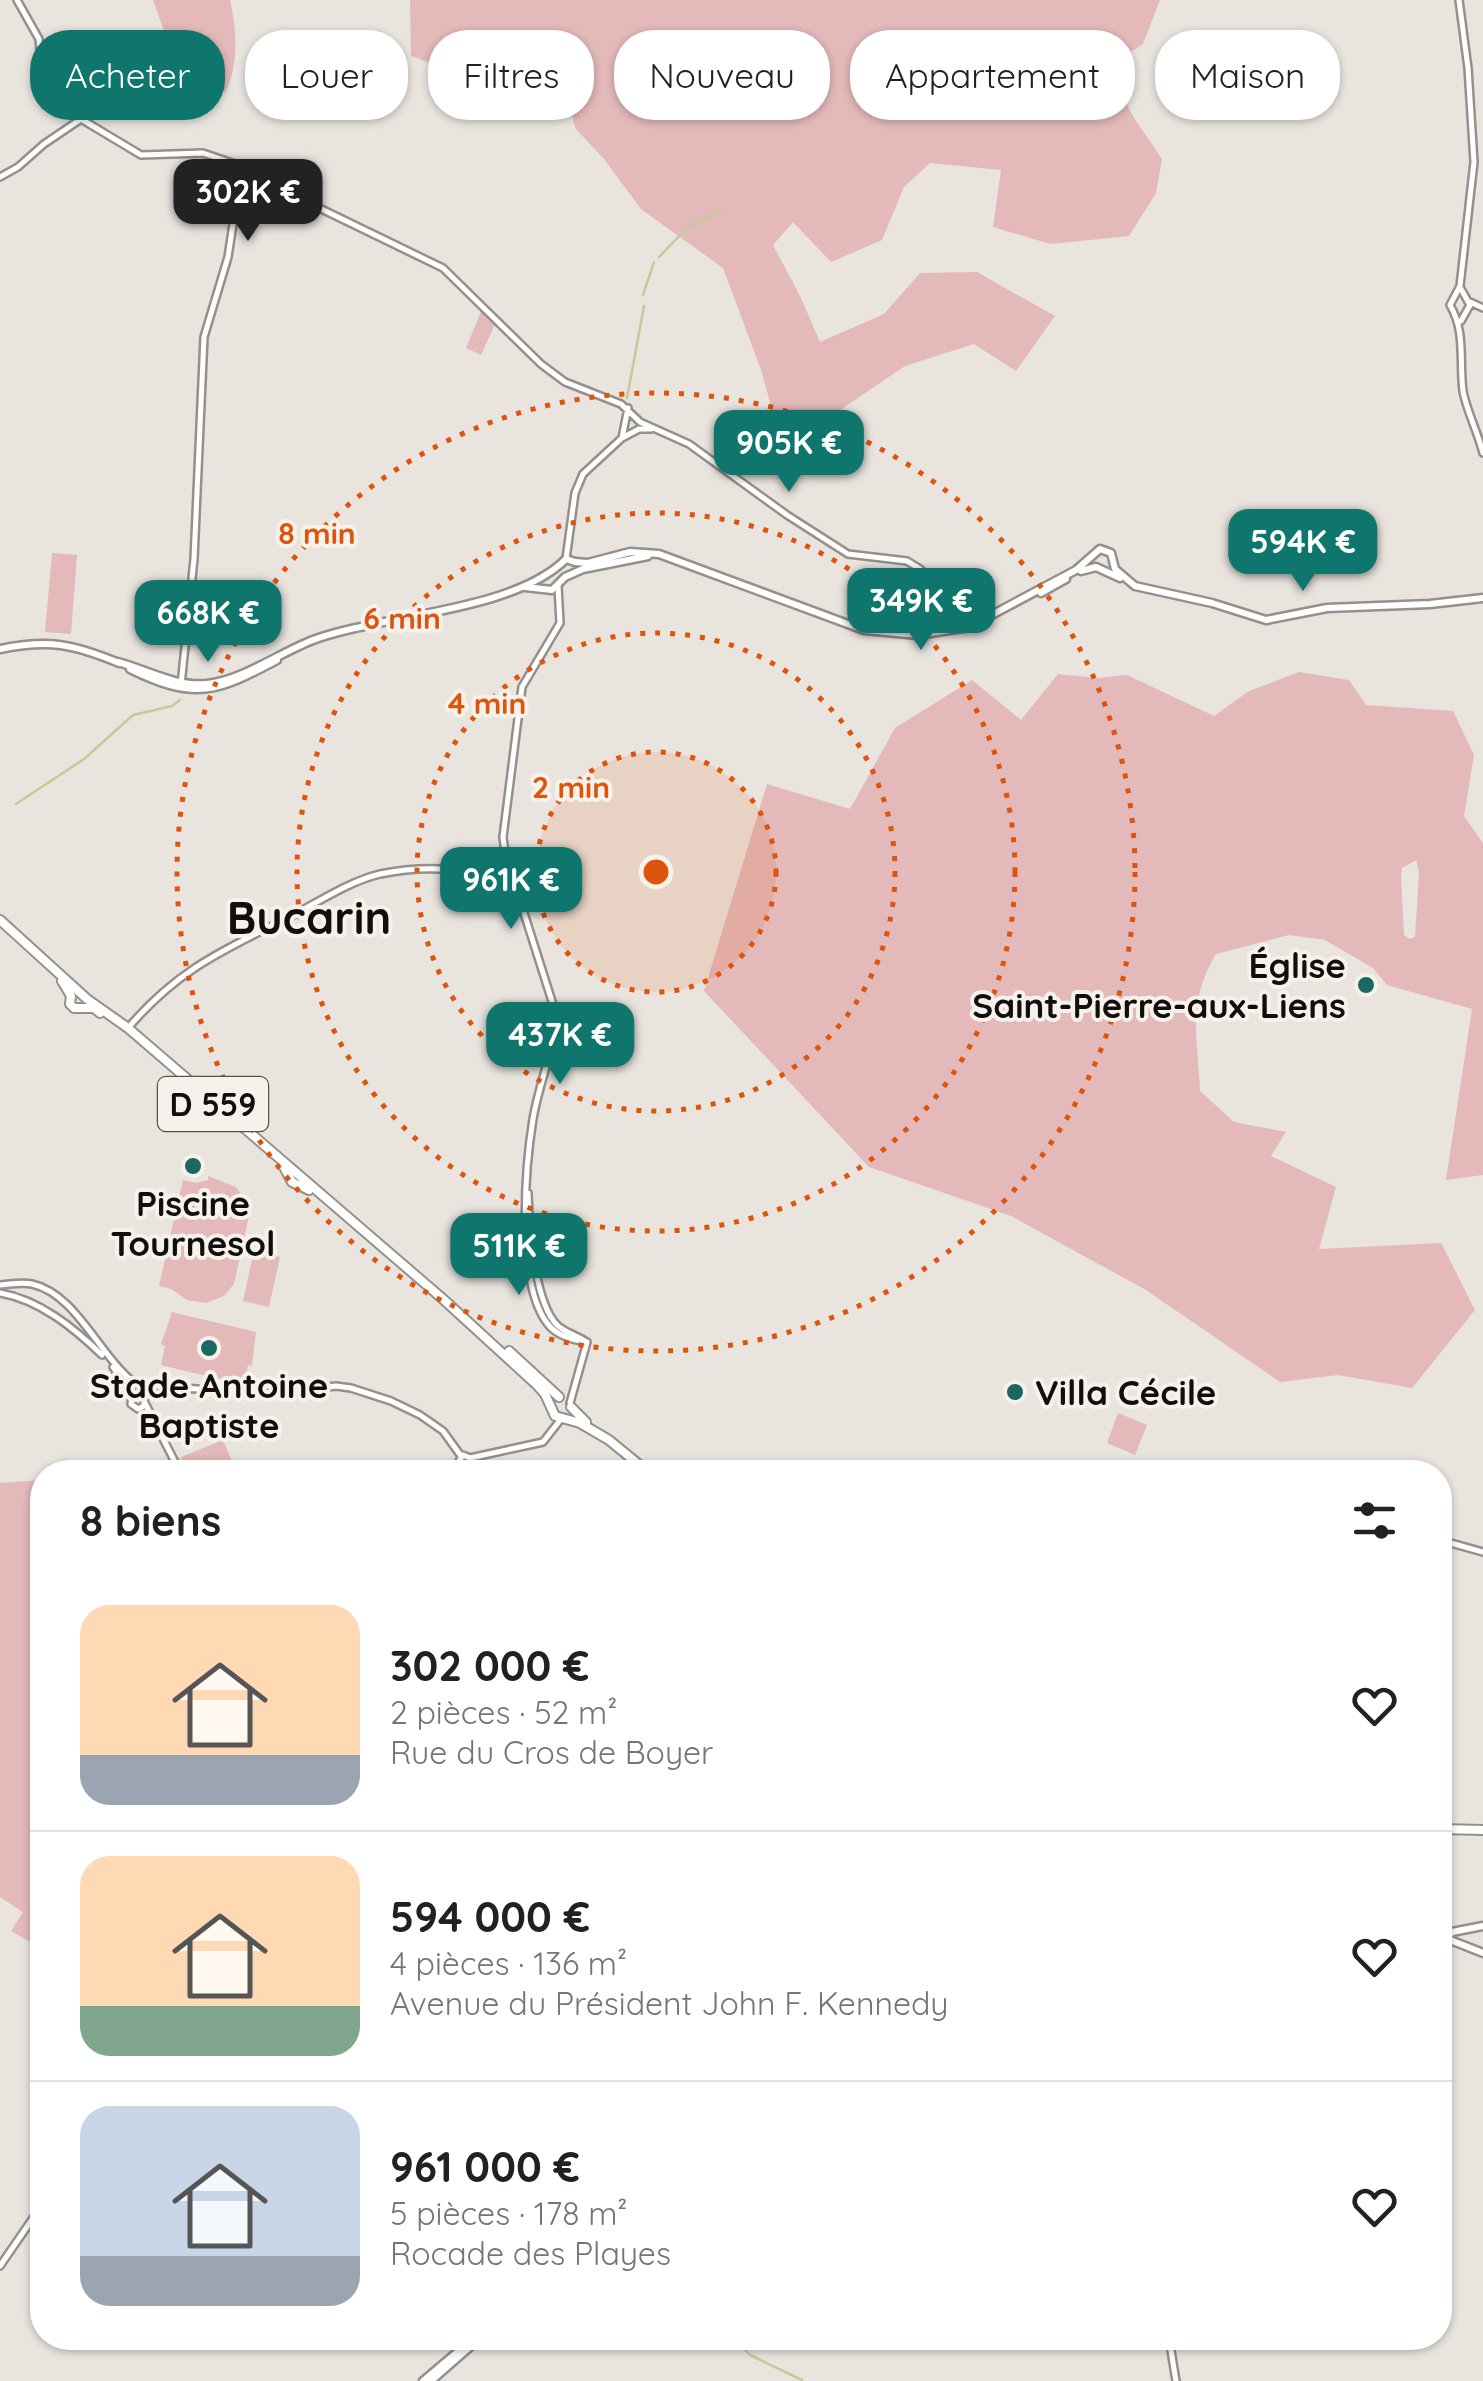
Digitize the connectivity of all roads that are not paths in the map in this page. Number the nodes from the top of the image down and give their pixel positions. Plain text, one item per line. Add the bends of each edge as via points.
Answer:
1 (17, 0) edge
2 (1459, 0) edge
3 (34, 30) edge
4 (80, 120) edge
5 (83, 120) edge
6 (242, 166) junction
7 (0, 176) edge
8 (1460, 295) junction
9 (1481, 307) edge
10 (1468, 308) junction
11 (1456, 313) junction
12 (1460, 326) junction
13 (633, 424) junction
14 (1483, 452) edge
15 (672, 558) junction
16 (1092, 558) junction
17 (571, 560) junction
18 (1112, 562) junction
19 (1100, 568) junction
20 (574, 573) junction
21 (544, 577) junction
22 (558, 586) junction
23 (1134, 586) junction
24 (514, 588) junction
25 (547, 589) junction
26 (557, 596) junction
27 (1022, 600) junction
28 (1483, 600) edge
29 (991, 616) junction
30 (0, 649) edge
31 (181, 685) junction
32 (505, 853) junction
33 (499, 878) junction
34 (513, 879) junction
35 (0, 922) edge
36 (75, 994) junction
37 (86, 1003) junction
38 (128, 1028) junction
39 (148, 1049) junction
40 (0, 1289) edge
41 (443, 1299) junction
42 (139, 1384) junction
43 (160, 1387) junction
44 (130, 1393) junction
45 (145, 1399) junction
46 (566, 1401) junction
47 (140, 1409) junction
48 (551, 1409) junction
49 (563, 1417) junction
50 (152, 1420) junction
51 (553, 1430) junction
52 (609, 1440) junction
53 (461, 1456) junction
54 (470, 1458) joint
55 (174, 1460) edge
56 (459, 1460) edge
57 (633, 1460) edge
58 (1452, 1543) edge
59 (1483, 1552) edge
60 (1452, 1831) edge
61 (1483, 1832) edge
62 (1483, 1926) edge
63 (1452, 1932) edge
64 (1452, 1941) edge
65 (1483, 1953) edge
66 (30, 2222) edge
67 (0, 2266) edge
68 (463, 2350) edge
69 (1171, 2350) edge
70 (427, 2381) edge
71 (1176, 2381) edge

1 - 3 street
2 - 8 street via 1474,139
4 - 7 street
5 - 6 street via 141,155 203,153
6 - 13 street via 281,179 310,203 442,268 540,364 628,408
6 - 31 street via 228,257 204,338
8 - 10 street
8 - 11 street via 1450,305
9 - 10 street
10 - 11 street
10 - 12 street
11 - 12 street
12 - 14 street via 1464,397
13 - 17 street via 578,482
13 - 29 street via 689,444 848,554 907,561 963,612
15 - 17 main road via 630,552 588,563
15 - 20 main road via 630,558
15 - 29 main road via 886,634 930,635
16 - 18 main road via 1105,549
16 - 19 main road
16 - 27 main road
17 - 20 main road
17 - 21 main road
18 - 19 main road
18 - 23 main road
19 - 23 main road
19 - 27 main road
20 - 22 main road
21 - 24 main road
21 - 25 main road
22 - 25 main road
22 - 26 street
23 - 28 main road via 1266,620 1338,607
24 - 25 main road
24 - 31 main road via 339,633 222,687
25 - 26 street
26 - 32 street via 560,623 519,701
27 - 29 main road
30 - 31 main road via 51,642
32 - 33 street
32 - 34 street
33 - 34 street
33 - 38 street via 443,869 360,881 186,971
34 - 46 street via 556,1014 533,1120 524,1219 540,1309 553,1330 587,1342
35 - 36 main road
36 - 37 main road
36 - 37 main road via 74,1008
37 - 38 main road, D 559
37 - 39 main road, D 559
38 - 39 main road, D 559
39 - 41 main road, D 559
40 - 42 street via 26,1283 46,1289
40 - 44 street via 41,1307 88,1341
41 - 46 main road, D 559
41 - 48 main road, D 559 via 546,1394
42 - 43 street
42 - 44 street
42 - 45 street
43 - 45 street
43 - 53 street via 268,1394 351,1388 420,1415
44 - 47 street
45 - 47 street
45 - 50 street
46 - 48 main road
46 - 49 main road
46 - 52 main road, D 559
47 - 50 street
48 - 49 main road
48 - 51 street
49 - 51 street
49 - 52 main road
50 - 55 street
51 - 54 street via 543,1442
52 - 57 main road, D 559
53 - 54 street
53 - 56 street
58 - 59 street
60 - 61 main road
62 - 63 main road
64 - 65 main road
66 - 67 street
68 - 70 main road
69 - 71 street

